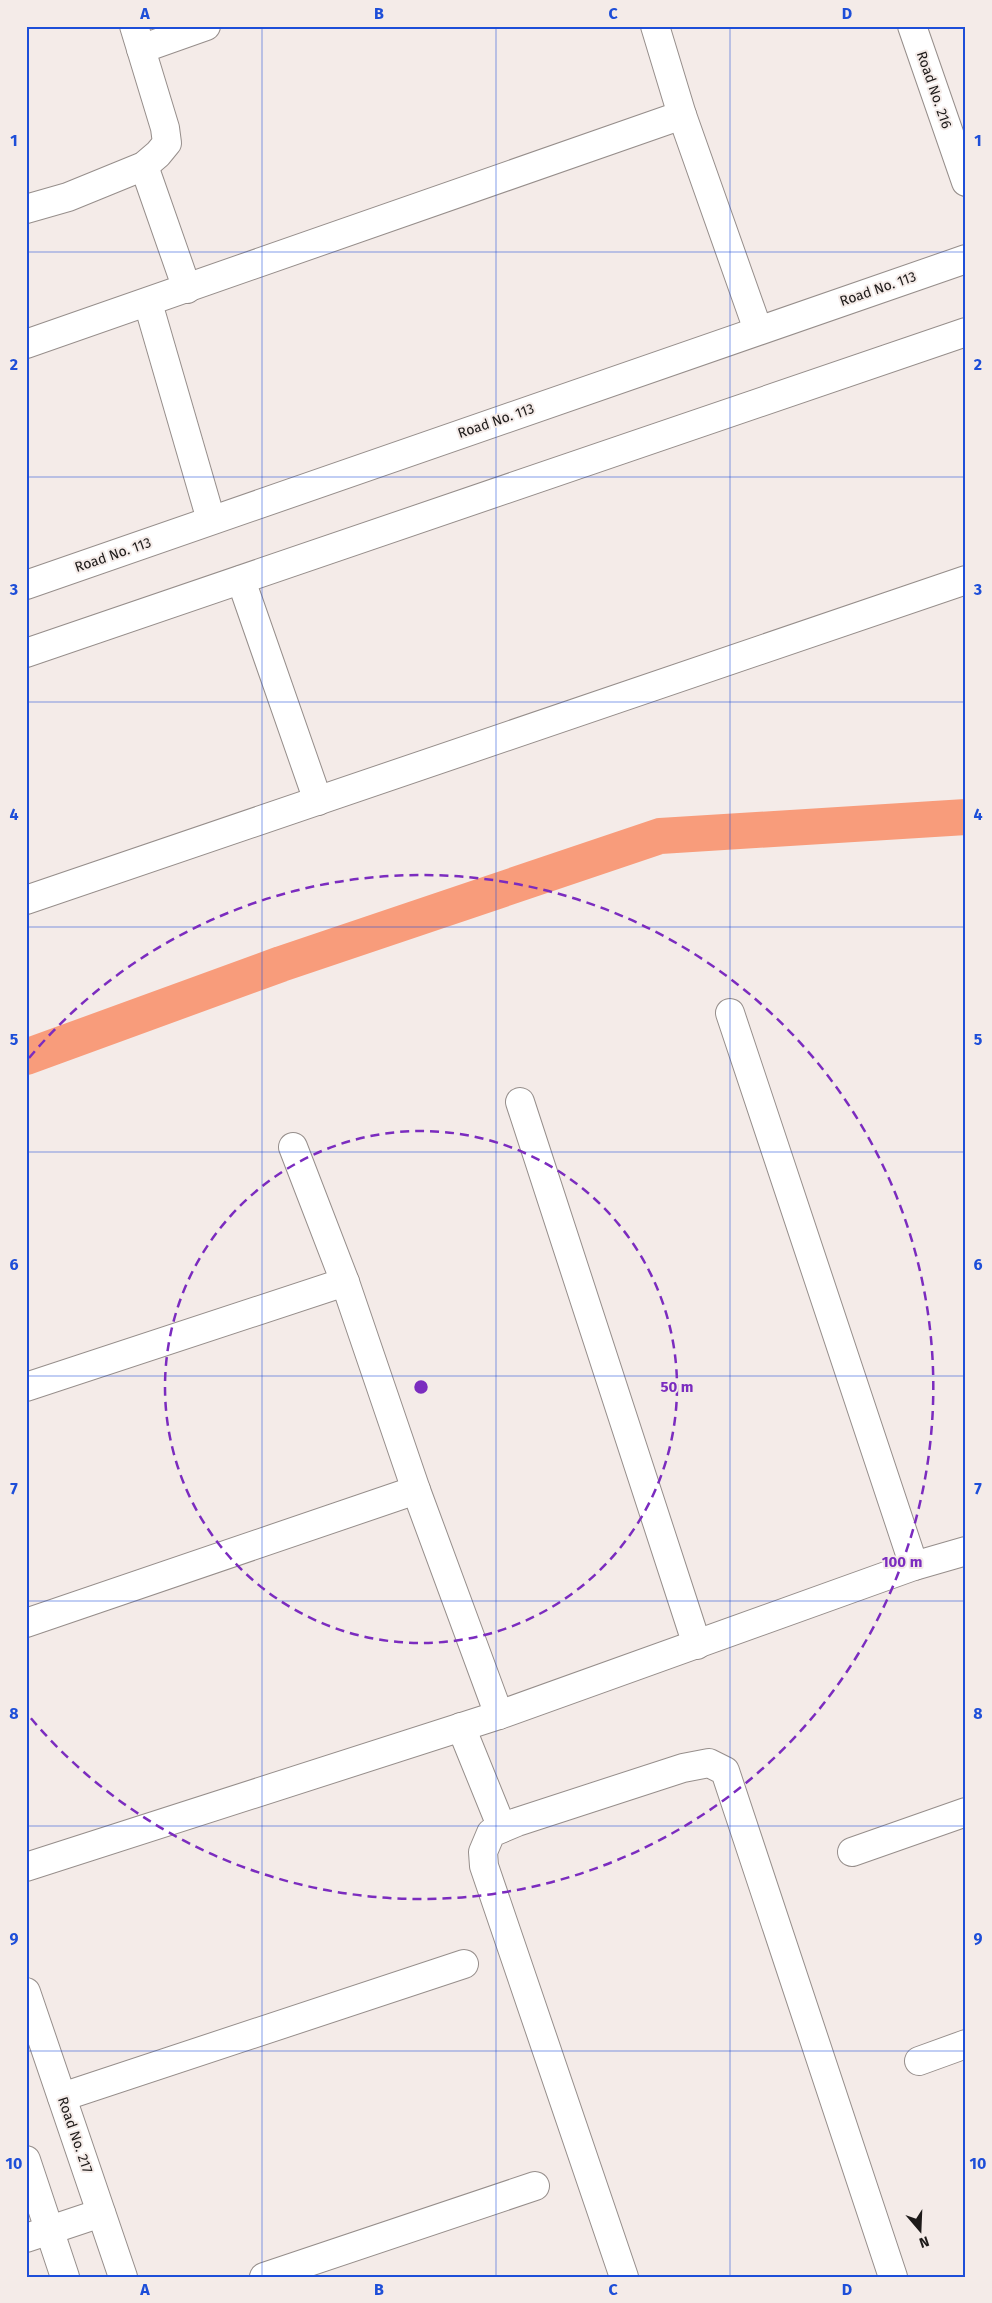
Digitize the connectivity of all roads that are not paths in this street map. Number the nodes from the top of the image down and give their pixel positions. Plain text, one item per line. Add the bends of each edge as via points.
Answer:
1 (206, 26) edge
2 (655, 26) edge
3 (912, 26) edge
4 (137, 38) edge
5 (682, 115) junction
6 (144, 166) junction
7 (966, 182) edge
8 (26, 209) edge
9 (966, 259) edge
10 (187, 289) junction
11 (148, 303) junction
12 (758, 330) junction
13 (966, 332) edge
14 (26, 344) edge
15 (211, 520) junction
16 (241, 580) junction
17 (966, 580) edge
18 (26, 585) edge
19 (26, 653) edge
20 (318, 801) junction
21 (26, 900) edge
22 (730, 1013) dead end
23 (520, 1102) dead end
24 (293, 1147) dead end
25 (345, 1282) junction
26 (26, 1387) edge
27 (416, 1490) junction
28 (966, 1551) edge
29 (914, 1566) junction
30 (26, 1623) edge
31 (697, 1645) junction
32 (499, 1715) junction
33 (461, 1727) junction
34 (966, 1812) edge
35 (502, 1828) junction
36 (852, 1852) dead end
37 (26, 1867) edge
38 (464, 1964) dead end
39 (26, 1992) edge
40 (966, 2044) edge
41 (919, 2061) dead end
42 (62, 2097) junction
43 (26, 2160) edge
44 (535, 2186) dead end
45 (101, 2213) junction
46 (38, 2235) edge
47 (65, 2277) edge
48 (123, 2277) edge
49 (264, 2277) edge
50 (624, 2277) edge
51 (893, 2277) edge

1 - 4 street
2 - 5 street
3 - 7 street, Road No. 216
4 - 6 street via 167,143
5 - 10 street
5 - 12 street
6 - 8 street via 68,197
6 - 10 street
9 - 12 street, Road No. 113
10 - 11 street
11 - 14 street
11 - 15 street
12 - 15 street, Road No. 113
13 - 16 street
15 - 18 street, Road No. 113
16 - 19 street
16 - 20 street
17 - 20 street
20 - 21 street
22 - 29 street
23 - 31 street
24 - 25 street
25 - 26 street
25 - 27 street
27 - 30 street
27 - 32 street
28 - 29 street
29 - 31 street
31 - 32 street
32 - 33 street
33 - 35 street
33 - 37 street
34 - 36 street
35 - 50 street via 491,1833 483,1852 484,1866
35 - 51 street via 683,1768 709,1763 725,1771
38 - 42 street
39 - 42 street, Road No. 217
40 - 41 street
42 - 45 street, Road No. 217
43 - 46 street
44 - 49 street
45 - 46 street
45 - 48 street, Road No. 217
46 - 47 street

